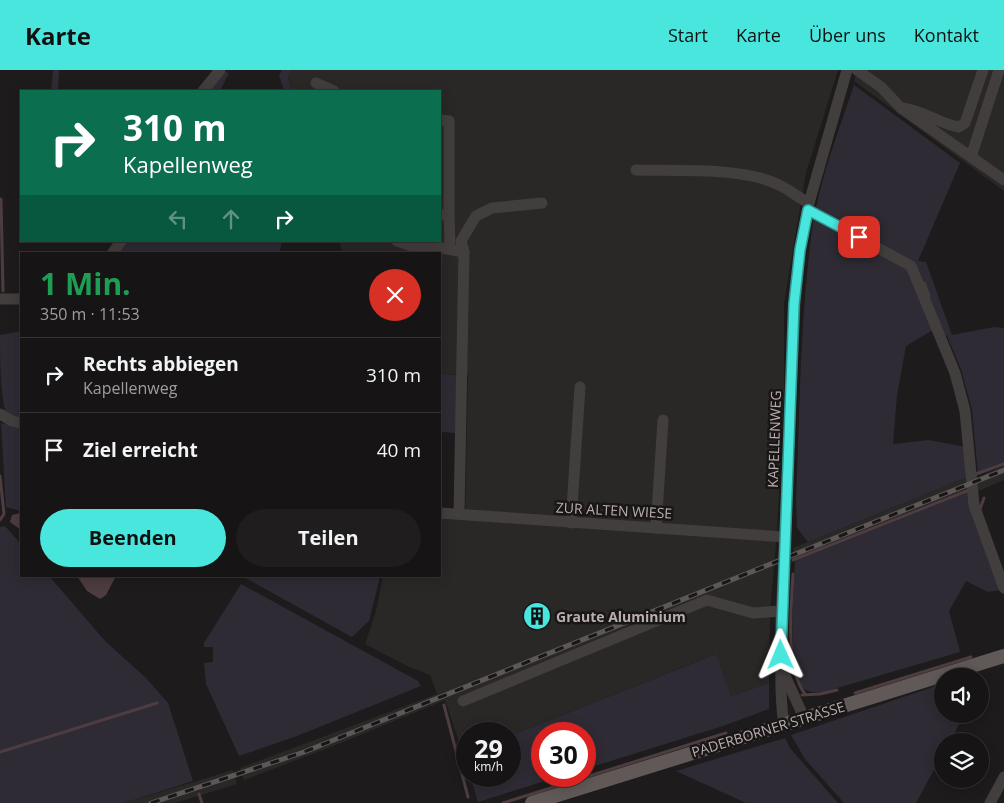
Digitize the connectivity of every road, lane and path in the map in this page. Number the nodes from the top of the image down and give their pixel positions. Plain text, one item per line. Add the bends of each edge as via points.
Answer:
1 (220, 70) edge
2 (847, 70) edge
3 (857, 70) edge
4 (983, 70) edge
5 (999, 70) edge
6 (316, 84) dead end
7 (204, 90) edge
8 (331, 90) edge
9 (901, 108) junction
10 (441, 120) edge
11 (970, 157) junction
12 (636, 170) dead end
13 (1004, 180) edge
14 (542, 203) dead end
15 (809, 207) junction
16 (444, 215) edge
17 (414, 244) edge
18 (463, 246) junction
19 (450, 250) junction
20 (0, 299) edge
21 (20, 299) edge
22 (580, 387) dead end
23 (0, 414) edge
24 (663, 420) dead end
25 (20, 423) edge
26 (441, 512) edge
27 (459, 514) junction
28 (570, 523) junction
29 (656, 528) junction
30 (785, 537) junction
31 (1004, 588) edge
32 (782, 611) junction
33 (1004, 656) edge
34 (782, 669) junction
35 (463, 701) dead end
36 (804, 718) junction
37 (784, 724) junction
38 (1004, 777) edge
39 (532, 803) edge
40 (990, 803) edge

1 - 7 street
2 - 15 street, KAPELLENWEG
3 - 9 street via 881,87
4 - 9 street via 965,123 959,127 949,126 917,109
5 - 11 street
6 - 8 street
9 - 11 street
10 - 16 street via 449,121
11 - 13 street
12 - 15 street via 729,173 758,178 779,184
14 - 18 street via 492,208 476,216
15 - 30 street, KAPELLENWEG via 794,304
15 - 31 street via 911,266 955,373 965,410 974,505
16 - 19 street
17 - 19 street
18 - 19 street
18 - 27 street
20 - 21 street
22 - 28 street
23 - 25 street
24 - 29 street
26 - 27 street, ZUR ALTEN WIESE
27 - 28 street, ZUR ALTEN WIESE
28 - 29 street, ZUR ALTEN WIESE
29 - 30 street, ZUR ALTEN WIESE
30 - 32 street, KAPELLENWEG
32 - 34 street, KAPELLENWEG
32 - 35 street via 754,612 707,600
33 - 36 main road, PADERBORNER STRASSE
34 - 36 street, KAPELLENWEG
34 - 37 street, KAPELLENWEG via 780,691
36 - 37 main road, PADERBORNER STRASSE
37 - 39 main road, PADERBORNER STRASSE
38 - 40 street

